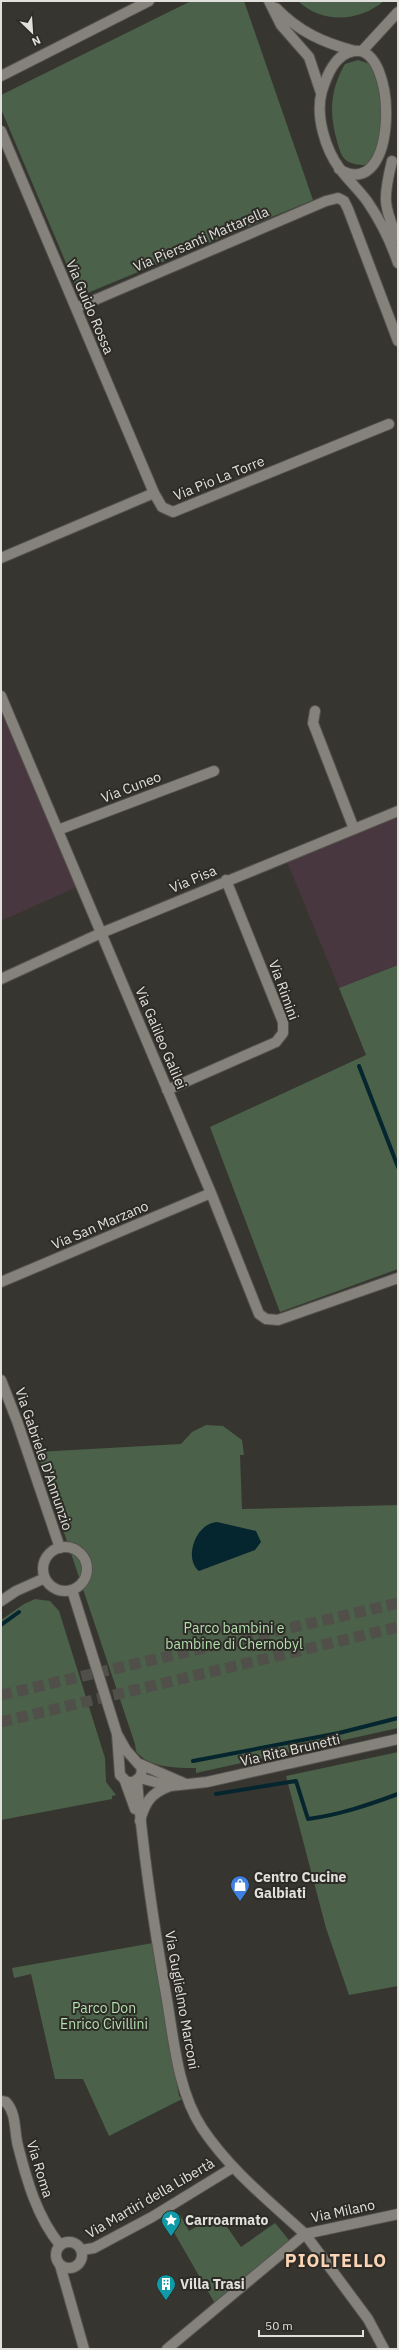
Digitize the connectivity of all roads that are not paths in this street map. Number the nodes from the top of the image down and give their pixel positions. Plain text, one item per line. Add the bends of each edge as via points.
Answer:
1 (148, 1) edge
2 (398, 12) edge
3 (359, 51) junction
4 (1, 76) edge
5 (321, 93) junction
6 (396, 104) dead end
7 (1, 131) edge
8 (340, 169) junction
9 (398, 240) edge
10 (398, 264) edge
11 (76, 308) junction
12 (398, 341) edge
13 (389, 424) dead end
14 (154, 493) junction
15 (1, 558) edge
16 (1, 696) edge
17 (314, 710) dead end
18 (214, 771) dead end
19 (398, 811) edge
20 (354, 829) junction
21 (58, 830) junction
22 (226, 880) junction
23 (101, 933) junction
24 (1, 979) edge
25 (167, 1090) junction
26 (211, 1193) junction
27 (398, 1278) edge
28 (1, 1282) edge
29 (1, 1380) edge
30 (60, 1548) junction
31 (45, 1578) junction
32 (72, 1590) junction
33 (1, 1601) edge
34 (117, 1734) junction
35 (398, 1739) edge
36 (137, 1762) junction
37 (120, 1766) junction
38 (138, 1779) junction
39 (125, 1781) junction
40 (187, 1784) junction
41 (170, 1786) junction
42 (140, 1823) junction
43 (1, 2101) edge
44 (232, 2168) junction
45 (398, 2214) edge
46 (305, 2234) junction
47 (60, 2245) junction
48 (82, 2250) junction
49 (60, 2265) junction
50 (84, 2349) edge
51 (168, 2349) edge
52 (384, 2349) edge

1 - 4 street
2 - 3 street
3 - 5 street via 345,53 336,61
3 - 5 street via 324,42 307,34 269,1 281,25 309,57
3 - 6 street via 376,57 385,69 392,83
5 - 8 street via 323,133
7 - 11 street, Via Guido Rossa
8 - 9 street via 358,175 373,174 387,166 393,153 384,196 386,211
8 - 10 street via 372,209
11 - 12 street, Via Piersanti Mattarella via 326,200 338,198 348,209
11 - 14 street, Via Guido Rossa
13 - 14 street, Via Pio La Torre via 173,512 162,507
14 - 15 street, Via Pio La Torre
16 - 21 street, Via Galileo Galilei
17 - 20 street via 313,723
18 - 21 street, Via Cuneo
19 - 20 street, Via Pisa
20 - 22 street, Via Pisa
21 - 23 street, Via Galileo Galilei
22 - 23 street, Via Pisa
22 - 25 street, Via Rimini via 283,1022 283,1033 276,1042
23 - 24 street, Via Pisa
23 - 25 street, Via Galileo Galilei
25 - 26 street, Via Galileo Galilei
26 - 27 street, Via Galileo Galilei via 261,1316 278,1320
26 - 28 street, Via San Marzano
29 - 30 street, Via Gabriele D'Annunzio
30 - 31 street, Via Gabriele D'Annunzio via 54,1550 46,1560
30 - 32 street, Via Gabriele D'Annunzio via 75,1549 85,1560 87,1567 84,1581
31 - 32 street via 49,1584 60,1590
31 - 33 street
32 - 34 street, Via Guglielmo Marconi
34 - 36 street, Via Guglielmo Marconi
34 - 37 street, Via Guglielmo Marconi
35 - 40 street, Via Rita Brunetti via 244,1775
36 - 37 street via 127,1760
36 - 38 street, Via Guglielmo Marconi via 142,1769
36 - 40 street
37 - 39 street, Via Guglielmo Marconi via 120,1775
38 - 39 street
38 - 41 street, Via Rita Brunetti
38 - 42 street, Via Guglielmo Marconi
39 - 42 street, Via Guglielmo Marconi
40 - 41 street, Via Rita Brunetti
41 - 42 street via 158,1790 149,1798 143,1807
42 - 44 street, Via Guglielmo Marconi via 151,1910 176,2053 186,2095 201,2127
43 - 47 street, Via Roma via 6,2102 13,2113 17,2144 42,2220
44 - 46 street, Via Guglielmo Marconi
44 - 48 street, Via Martiri della Libertà via 157,2214 94,2248
45 - 46 street, Via Milano
46 - 51 street, Via Milano
46 - 52 street, Via Guglielmo Marconi via 368,2319
47 - 48 street via 72,2242
47 - 49 street via 56,2253
48 - 49 street via 82,2258 78,2265 71,2268
49 - 50 street

